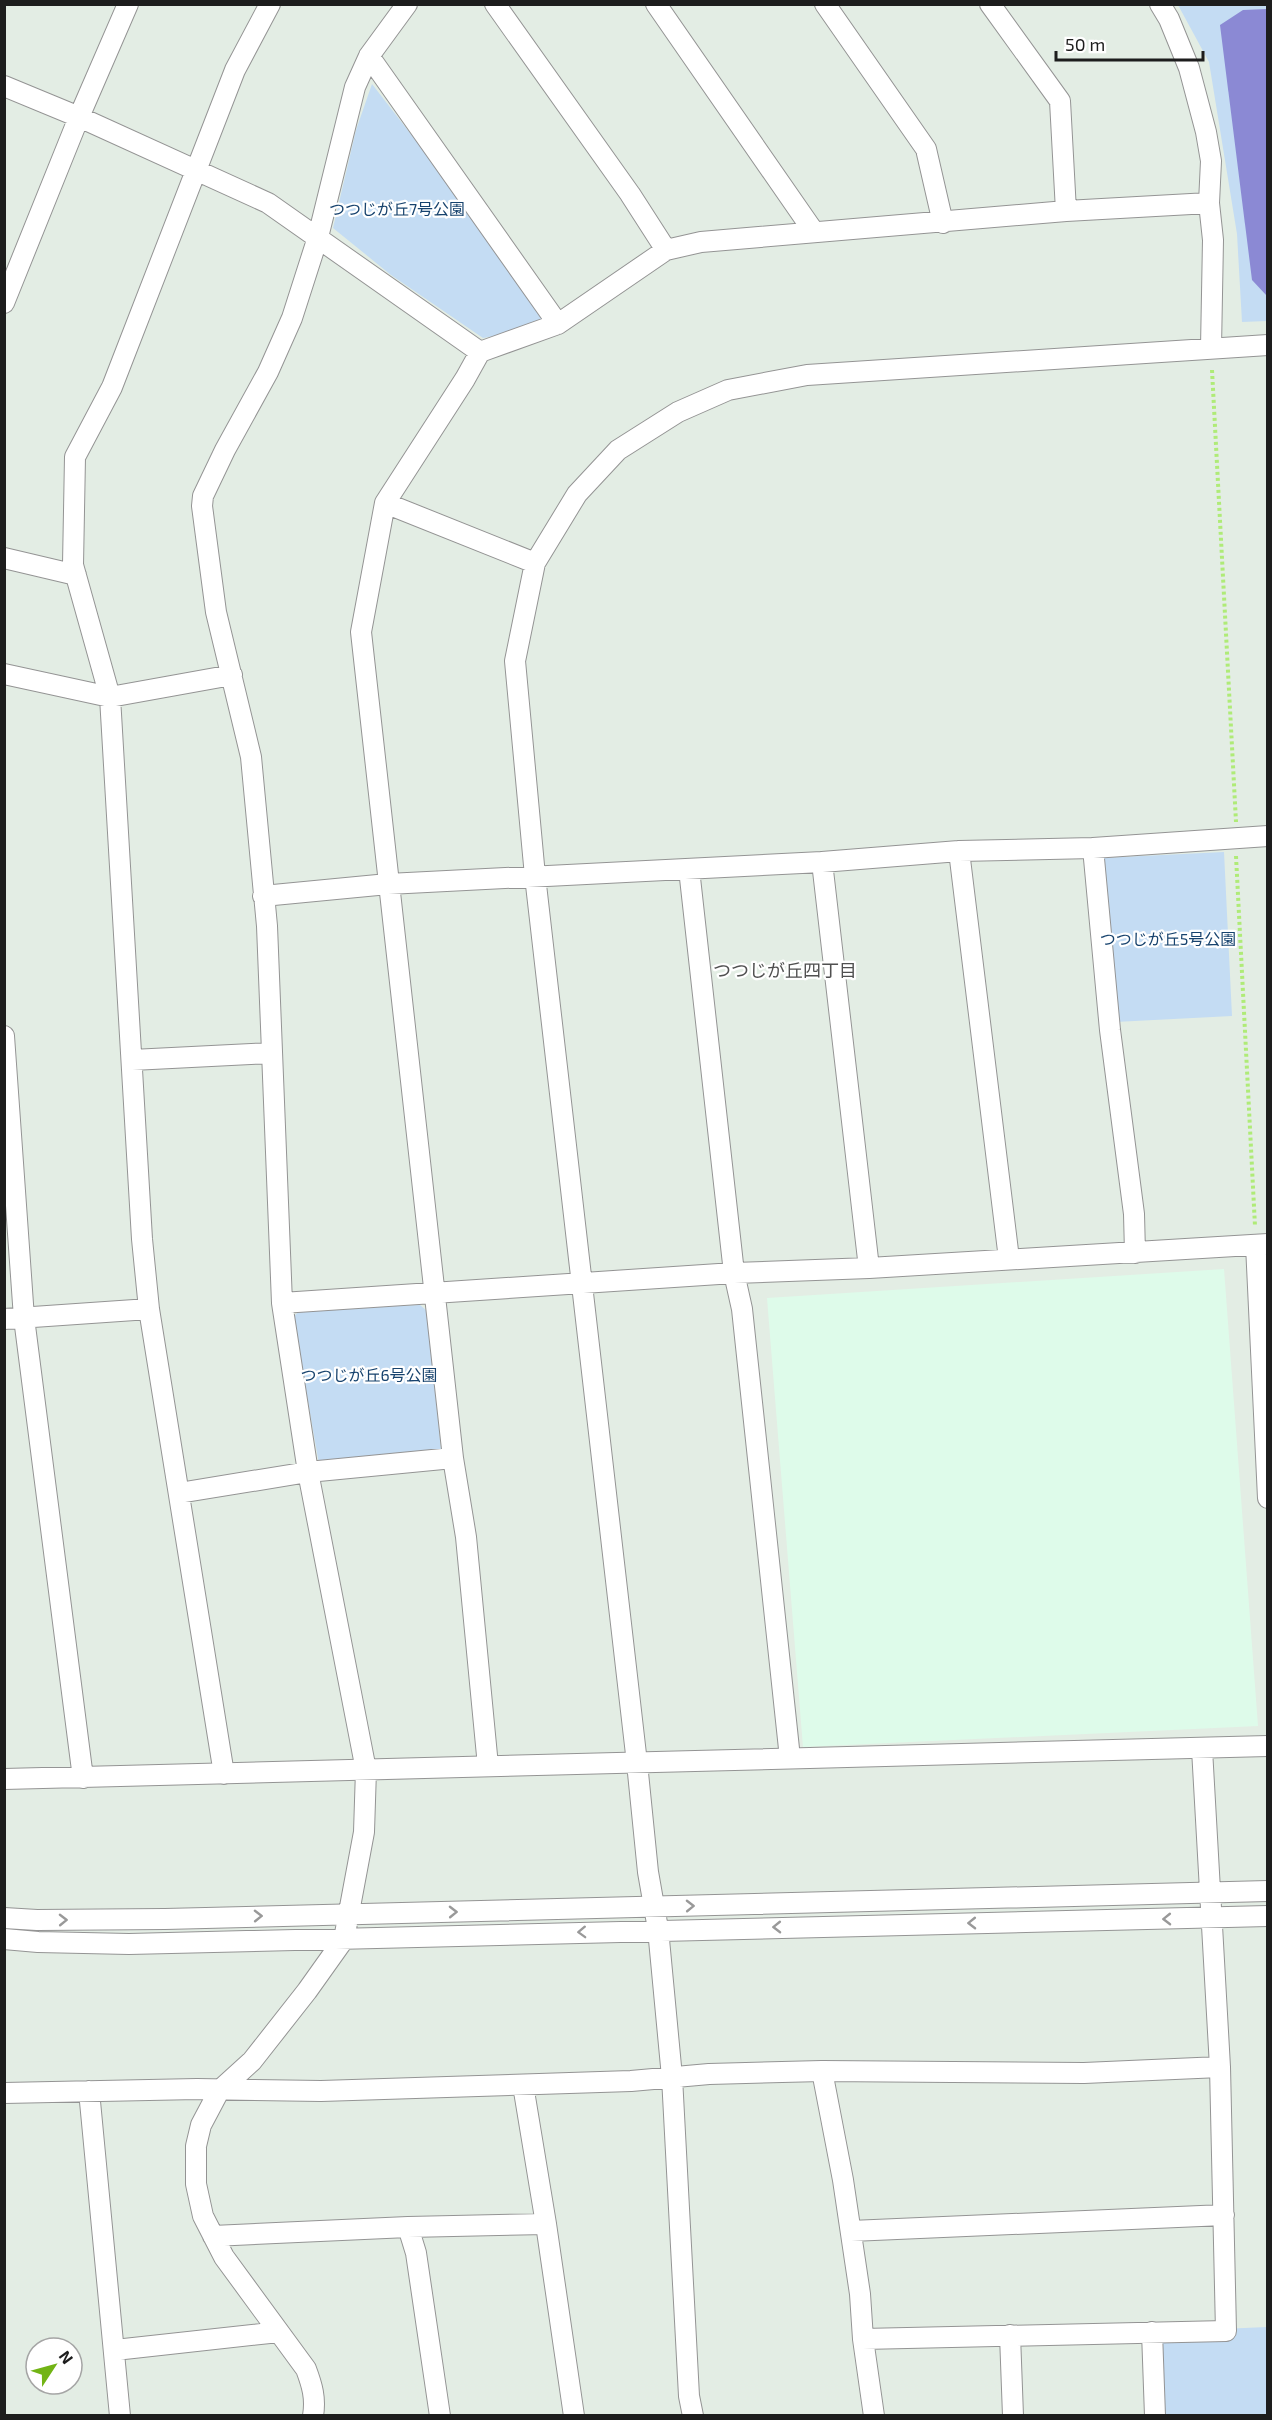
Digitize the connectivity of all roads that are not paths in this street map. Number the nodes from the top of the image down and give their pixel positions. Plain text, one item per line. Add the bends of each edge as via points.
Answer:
1 (128, 4) edge
2 (270, 4) edge
3 (407, 4) edge
4 (495, 4) edge
5 (656, 4) edge
6 (825, 4) edge
7 (990, 4) edge
8 (1160, 4) edge
9 (369, 56) junction
10 (4, 86) edge
11 (79, 117) junction
12 (195, 171) junction
13 (1209, 203) junction
14 (1066, 211) junction
15 (943, 223) junction
16 (814, 232) junction
17 (318, 237) junction
18 (666, 250) junction
19 (4, 303) edge
20 (558, 324) junction
21 (1268, 345) edge
22 (1211, 348) junction
23 (480, 352) junction
24 (385, 503) junction
25 (4, 558) edge
26 (536, 563) junction
27 (76, 574) junction
28 (4, 674) edge
29 (232, 675) junction
30 (110, 697) junction
31 (1268, 836) edge
32 (1093, 848) junction
33 (959, 851) junction
34 (822, 862) junction
35 (689, 869) junction
36 (535, 876) junction
37 (388, 884) junction
38 (263, 896) junction
39 (4, 1035) edge
40 (271, 1053) junction
41 (132, 1060) junction
42 (1262, 1245) edge
43 (1135, 1253) junction
44 (1009, 1259) junction
45 (869, 1268) junction
46 (734, 1273) junction
47 (583, 1282) junction
48 (434, 1292) junction
49 (282, 1303) junction
50 (149, 1309) junction
51 (24, 1318) junction
52 (4, 1319) edge
53 (453, 1458) junction
54 (308, 1472) junction
55 (179, 1493) junction
56 (1268, 1498) edge
57 (1268, 1746) edge
58 (1202, 1749) junction
59 (790, 1758) junction
60 (638, 1763) junction
61 (488, 1766) junction
62 (366, 1770) junction
63 (224, 1774) junction
64 (83, 1778) junction
65 (4, 1779) edge
66 (1268, 1891) edge
67 (1210, 1892) junction
68 (654, 1906) junction
69 (347, 1914) junction
70 (1268, 1916) edge
71 (4, 1918) edge
72 (1212, 1918) junction
73 (658, 1929) junction
74 (4, 1939) edge
75 (344, 1940) junction
76 (1220, 2067) junction
77 (822, 2071) junction
78 (672, 2078) junction
79 (523, 2085) junction
80 (89, 2091) junction
81 (219, 2091) junction
82 (4, 2093) edge
83 (1224, 2215) junction
84 (546, 2224) junction
85 (408, 2227) junction
86 (851, 2231) junction
87 (213, 2236) junction
88 (279, 2332) junction
89 (1152, 2332) junction
90 (1010, 2335) junction
91 (863, 2339) junction
92 (115, 2350) junction
93 (120, 2415) edge
94 (313, 2415) edge
95 (440, 2415) edge
96 (574, 2415) edge
97 (693, 2415) edge
98 (874, 2415) edge
99 (1013, 2415) edge
100 (1155, 2415) edge

1 - 11 street
2 - 12 street via 235,70
3 - 9 street
4 - 18 street
5 - 16 street
6 - 15 street via 926,149
7 - 14 street via 1060,101
8 - 13 street via 1189,68 1206,132 1211,161
9 - 17 street via 355,87
9 - 20 street
10 - 11 street
11 - 12 street
11 - 19 street
12 - 17 street via 268,202
12 - 27 street via 112,387 75,457
13 - 14 street
13 - 22 street via 1213,240
14 - 15 street
15 - 16 street
16 - 18 street via 701,242
17 - 23 street
17 - 29 street via 292,318 203,496 202,517 216,612
18 - 20 street
20 - 23 street
21 - 22 street
22 - 26 street via 807,375 728,390 678,412 618,450 577,494
23 - 24 street
24 - 26 street
24 - 37 street via 361,632
25 - 27 street
26 - 36 street via 515,661
27 - 30 street
28 - 30 street
29 - 30 street
29 - 38 street via 251,757
30 - 41 street
31 - 32 street
32 - 33 street
32 - 43 street via 1110,1030 1134,1214
33 - 34 street
33 - 44 street
34 - 35 street
34 - 45 street
35 - 36 street
35 - 46 street
36 - 37 street
36 - 47 street
37 - 38 street
37 - 48 street
38 - 40 street
39 - 51 street
40 - 41 street
40 - 49 street
41 - 50 street
42 - 43 street
42 - 56 street
43 - 44 street
44 - 45 street
45 - 46 street
46 - 47 street
46 - 59 street via 742,1309
47 - 48 street
47 - 60 street
48 - 49 street
48 - 53 street
49 - 54 street
50 - 51 street
50 - 55 street
51 - 52 street
51 - 64 street
53 - 54 street
53 - 61 street via 467,1548
54 - 55 street
54 - 62 street
55 - 63 street
57 - 58 street
58 - 59 street
58 - 67 street
59 - 60 street
60 - 61 street
60 - 68 street
61 - 62 street
62 - 63 street
62 - 69 street via 364,1832
63 - 64 street
64 - 65 street
66 - 67 street
68 -> 67 street
67 - 72 street
69 -> 68 street
68 - 73 street
71 -> 69 street via 107,1920
69 - 75 street
70 - 72 street
72 -> 73 street
72 - 76 street
73 -> 75 street
73 - 78 street
74 - 75 street via 129,1944
75 - 81 street via 252,2061
76 - 77 street via 1084,2073
76 - 83 street
77 - 78 street via 709,2073
77 - 86 street
78 - 79 street
78 - 97 street
79 - 81 street
79 - 84 street
80 - 81 street
80 - 82 street
80 - 92 street
81 - 87 street via 201,2125 196,2146 196,2184
83 - 86 street
83 - 89 street via 1226,2331
84 - 85 street
84 - 96 street
85 - 87 street
85 - 95 street via 416,2253
86 - 91 street
87 - 88 street
88 - 92 street
88 - 94 street via 306,2369 313,2389
89 - 90 street
89 - 100 street
90 - 91 street
90 - 99 street
91 - 98 street
92 - 93 street

